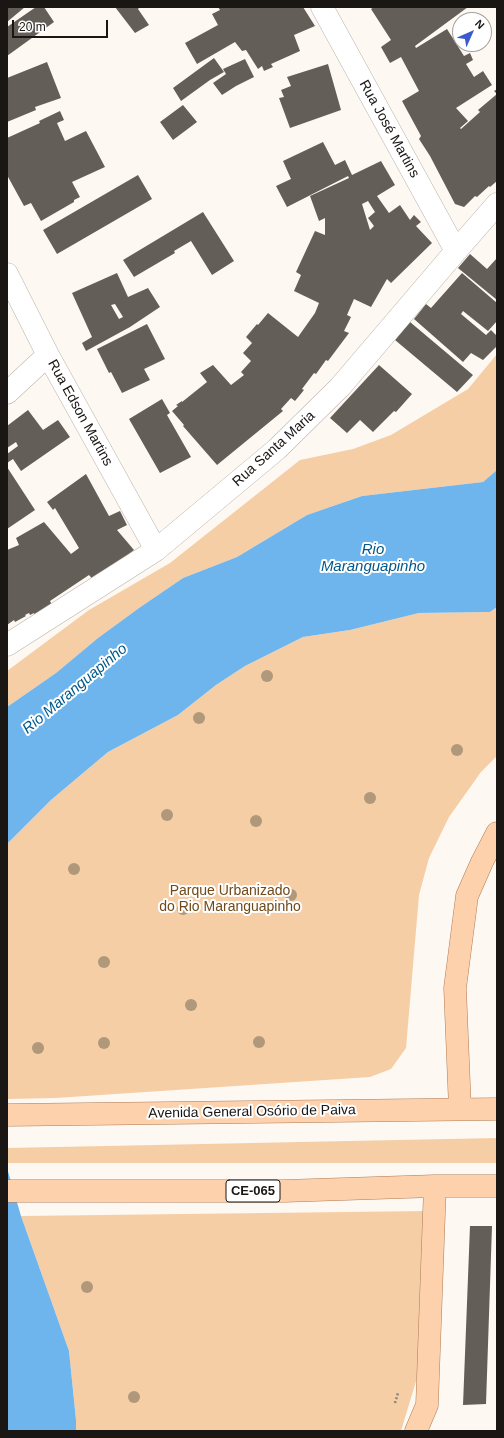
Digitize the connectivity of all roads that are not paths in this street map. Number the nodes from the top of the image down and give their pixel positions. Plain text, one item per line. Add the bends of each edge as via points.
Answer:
1 (322, 7) edge
2 (497, 204) edge
3 (456, 250) junction
4 (7, 274) edge
5 (48, 355) junction
6 (7, 393) edge
7 (156, 550) junction
8 (7, 645) edge
9 (497, 833) edge
10 (460, 1109) junction
11 (497, 1109) edge
12 (9, 1115) edge
13 (435, 1186) junction
14 (497, 1186) edge
15 (8, 1191) edge
16 (427, 1405) junction
17 (416, 1431) edge
18 (427, 1431) edge

1 - 3 street, Rua José Martins
2 - 3 street, Rua Santa Maria
3 - 7 street, Rua Santa Maria via 335,392 277,449
4 - 5 street, Rua Edson Martins
5 - 6 street
5 - 7 street, Rua Edson Martins
7 - 8 street, Rua Santa Maria
9 - 10 main road via 467,896 455,988
10 - 11 main road, Avenida General Osório de Paiva
10 - 12 main road, Avenida General Osório de Paiva
13 - 14 main road, CE-065
13 - 15 main road, CE-065 via 284,1191
13 - 16 main road
16 - 17 main road
16 - 18 street

